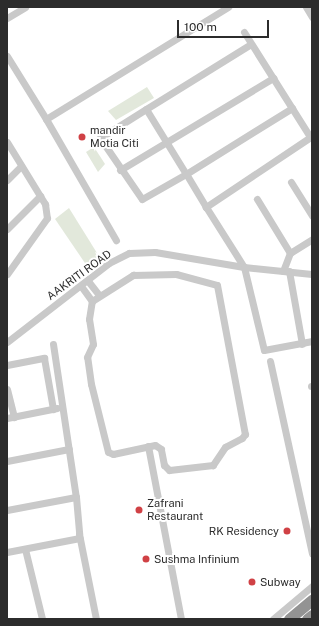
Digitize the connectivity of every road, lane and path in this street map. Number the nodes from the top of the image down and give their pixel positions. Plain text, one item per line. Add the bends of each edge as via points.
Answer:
1 (24, 7) edge
2 (228, 7) edge
3 (306, 7) edge
4 (312, 17) edge
5 (7, 18) edge
6 (244, 32) dead end
7 (251, 44) junction
8 (7, 56) edge
9 (272, 78) junction
10 (292, 108) junction
11 (146, 109) junction
12 (46, 119) junction
13 (311, 137) edge
14 (166, 141) junction
15 (7, 142) edge
16 (21, 166) junction
17 (120, 170) junction
18 (186, 174) junction
19 (7, 180) edge
20 (291, 182) dead end
21 (40, 196) junction
22 (257, 199) dead end
23 (206, 207) junction
24 (312, 216) edge
25 (7, 230) edge
26 (312, 239) edge
27 (116, 240) dead end
28 (290, 253) junction
29 (244, 267) junction
30 (286, 271) junction
31 (7, 274) edge
32 (312, 274) edge
33 (88, 281) junction
34 (81, 286) junction
35 (99, 295) junction
36 (92, 301) junction
37 (7, 342) edge
38 (312, 342) edge
39 (53, 344) dead end
40 (302, 344) junction
41 (270, 361) dead end
42 (7, 365) edge
43 (7, 389) edge
44 (63, 407) junction
45 (53, 409) junction
46 (10, 417) edge
47 (148, 446) junction
48 (69, 449) junction
49 (7, 461) edge
50 (76, 497) junction
51 (7, 510) edge
52 (80, 538) junction
53 (25, 549) junction
54 (7, 552) edge
55 (312, 553) edge
56 (312, 586) edge
57 (312, 600) edge
58 (312, 615) edge
59 (42, 619) edge
60 (96, 619) edge
61 (181, 619) edge
62 (273, 619) edge
63 (289, 619) edge
64 (307, 619) edge

1 - 5 street
2 - 12 street
3 - 4 street
6 - 7 street
7 - 9 street
7 - 11 street
8 - 12 street
9 - 10 street
9 - 14 street
10 - 13 street
10 - 18 street
11 - 14 street
11 - 17 street via 100,138
12 - 27 street
13 - 23 street
14 - 17 street
14 - 18 street
15 - 16 street
16 - 19 street
16 - 21 street
17 - 18 street via 142,199
18 - 23 street
20 - 24 street
21 - 25 street
21 - 31 street via 45,204 47,218
22 - 28 street
23 - 29 street
26 - 28 street
28 - 30 street
29 - 30 street, AAKRITI ROAD
29 - 33 street, AAKRITI ROAD via 155,252 129,253 109,263
29 - 40 street via 264,350
30 - 32 street, AAKRITI ROAD
30 - 40 street
33 - 34 street, AAKRITI ROAD
33 - 35 street
34 - 36 street
34 - 37 street, AAKRITI ROAD
35 - 36 street
35 - 47 street via 133,275 176,274 217,284 245,434 225,447 212,465 169,470 164,465 161,449 155,445
36 - 47 street via 88,318 93,344 87,357 105,446 113,454
38 - 40 street
39 - 44 street
41 - 55 street
42 - 45 street via 44,358
43 - 46 street
44 - 45 street
44 - 48 street
45 - 46 street
47 - 61 street
48 - 49 street
48 - 50 street
50 - 51 street
50 - 52 street
52 - 53 street
52 - 60 street
53 - 54 street
53 - 59 street
56 - 62 street
57 - 63 highway
58 - 64 highway

